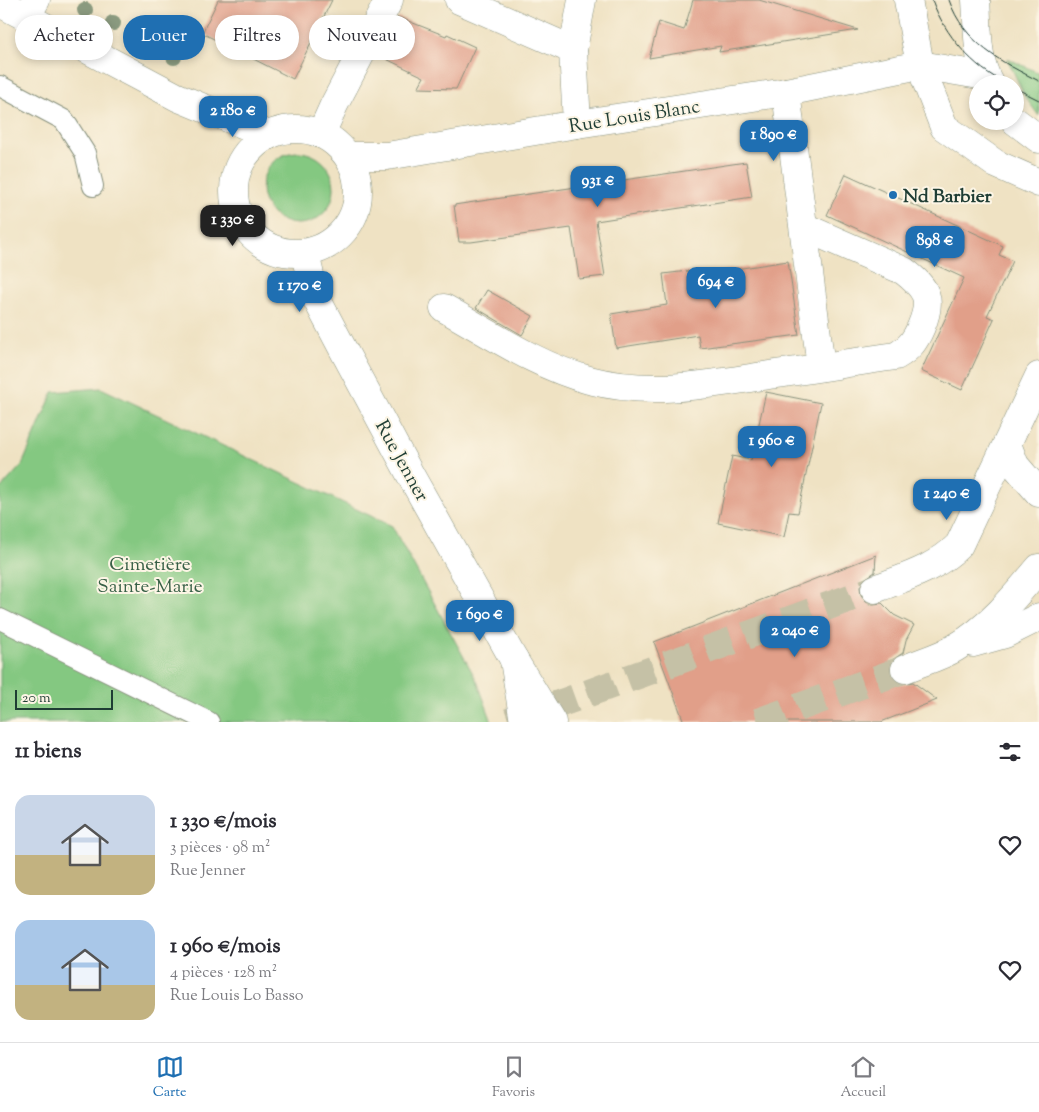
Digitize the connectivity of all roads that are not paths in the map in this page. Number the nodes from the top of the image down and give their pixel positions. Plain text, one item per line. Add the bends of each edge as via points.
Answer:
1 (389, 0) edge
2 (459, 0) edge
3 (582, 0) edge
4 (908, 0) edge
5 (976, 0) edge
6 (0, 3) edge
7 (31, 9) edge
8 (573, 50) junction
9 (920, 65) junction
10 (986, 75) edge
11 (969, 76) edge
12 (0, 86) edge
13 (786, 92) junction
14 (577, 124) junction
15 (1024, 128) edge
16 (321, 134) junction
17 (269, 135) junction
18 (1039, 139) edge
19 (348, 156) junction
20 (1039, 183) edge
21 (93, 186) dead end
22 (804, 227) junction
23 (305, 254) junction
24 (444, 308) dead end
25 (822, 367) junction
26 (1039, 376) edge
27 (1006, 444) junction
28 (1038, 489) edge
29 (1039, 568) edge
30 (875, 589) tunnel mouth
31 (1039, 616) edge
32 (0, 619) edge
33 (954, 649) junction
34 (514, 660) junction
35 (905, 669) tunnel mouth
36 (209, 722) edge
37 (524, 722) edge
38 (552, 722) edge

1 - 16 main road
2 - 8 main road
3 - 8 main road
4 - 9 main road
5 - 10 main road
6 - 7 main road
7 - 17 main road via 177,98
8 - 14 main road
9 - 11 main road
9 - 13 main road, Rue Louis Blanc
9 - 20 main road via 944,128 996,164
12 - 21 lane via 64,120 85,153
13 - 14 main road, Rue Louis Blanc
13 - 22 main road
14 - 19 main road, Rue Louis Blanc via 387,156
15 - 18 main road
16 - 17 main road via 304,129
16 - 19 main road
17 - 23 main road via 254,145 243,159 233,191 235,207 251,235 263,245 278,252
19 - 23 main road via 359,188 351,221 334,241
22 - 25 main road
22 - 25 main road via 904,271 917,281 928,299 927,312 908,349 896,356
23 - 34 main road, Rue Jenner via 315,296
24 - 25 main road via 548,366 589,380 632,389 709,385
26 - 27 main road
27 - 28 main road via 1015,465
27 - 30 main road via 959,545 933,566
29 - 33 main road via 987,626
31 - 33 main road via 1005,634
32 - 36 lane
33 - 35 main road
34 - 37 main road, Rue Jenner
34 - 38 main road, Rue Jenner

